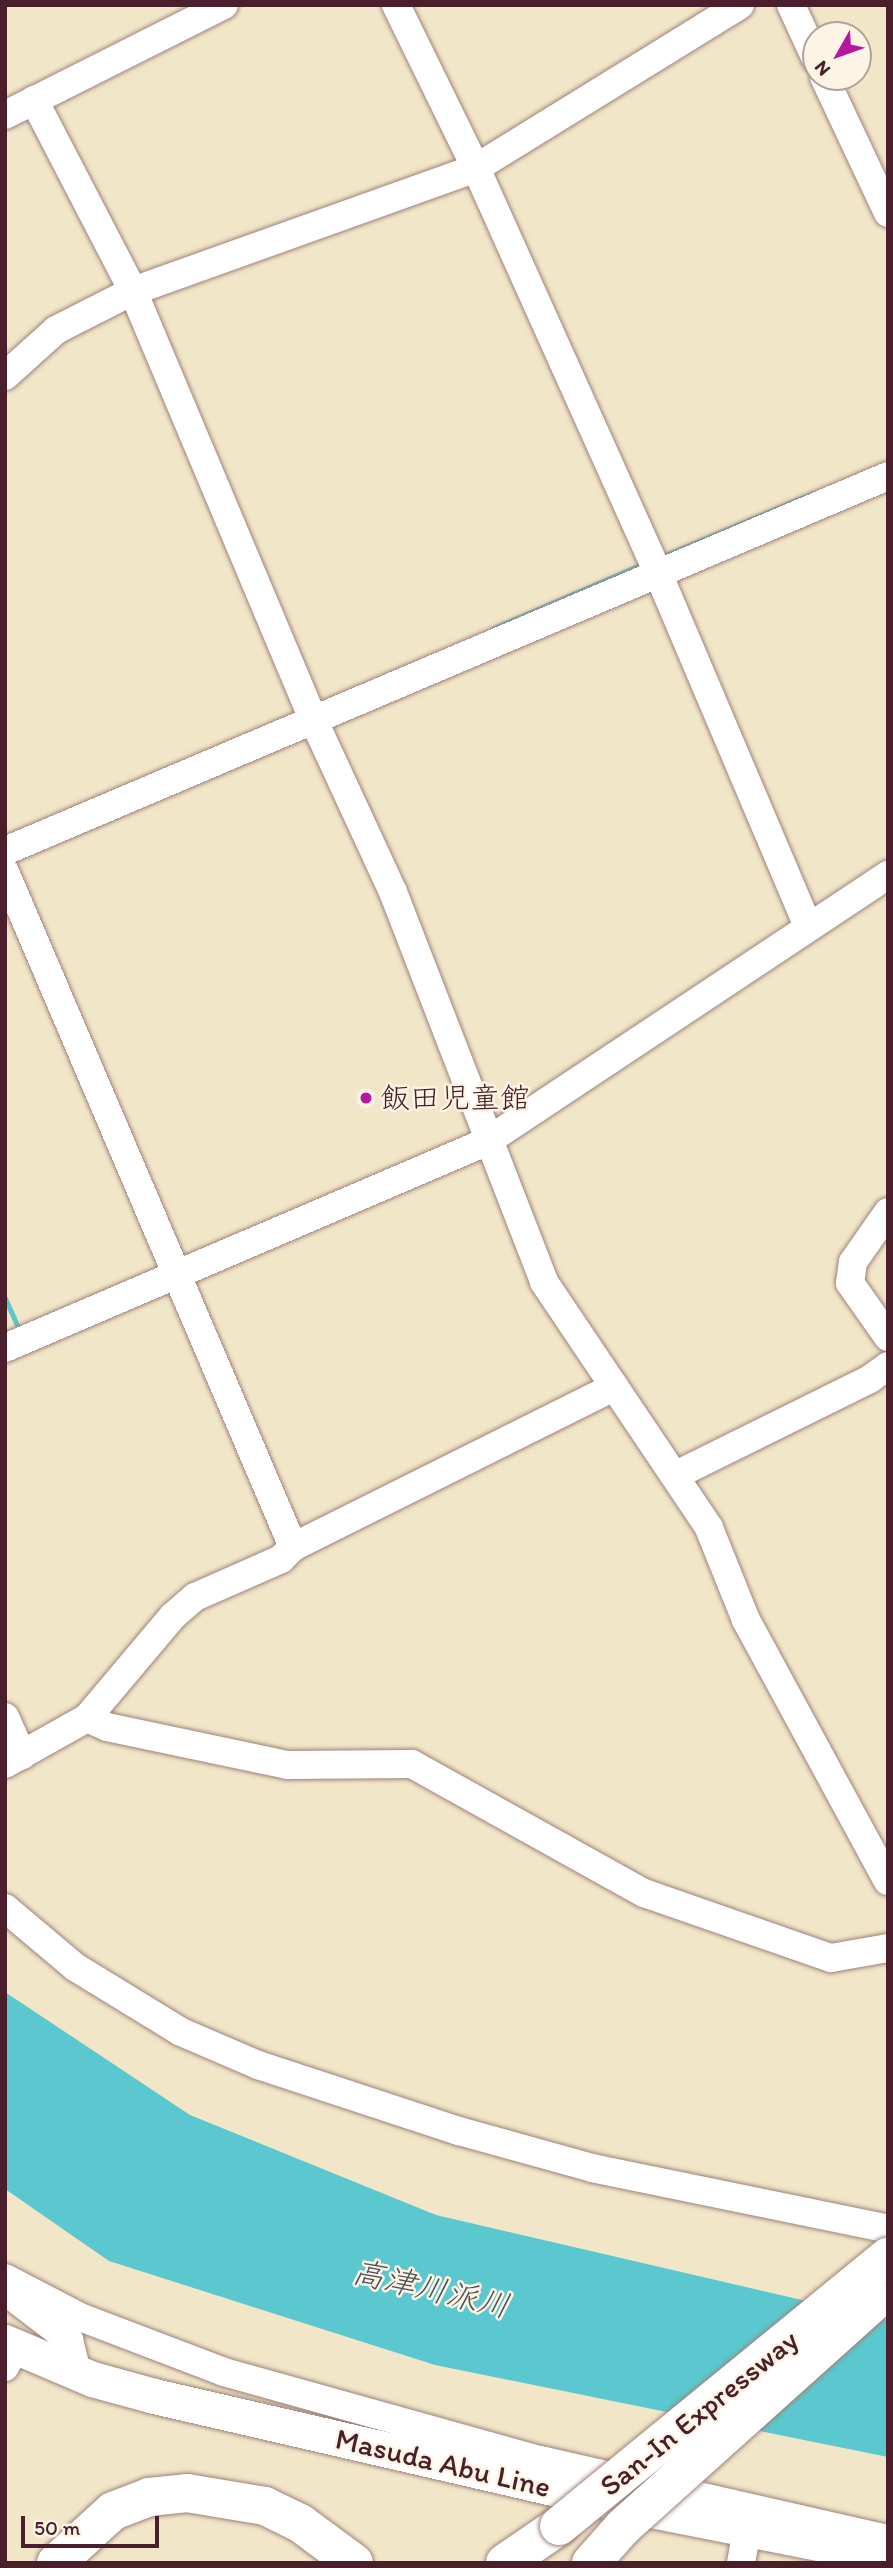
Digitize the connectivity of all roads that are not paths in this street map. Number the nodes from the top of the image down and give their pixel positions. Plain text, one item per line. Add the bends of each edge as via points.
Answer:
1 (224, 5) edge
2 (396, 5) edge
3 (740, 5) edge
4 (791, 5) edge
5 (802, 29) edge
6 (831, 91) edge
7 (34, 100) junction
8 (5, 115) edge
9 (476, 168) junction
10 (888, 214) edge
11 (133, 291) junction
12 (5, 376) edge
13 (888, 476) edge
14 (658, 573) junction
15 (314, 721) junction
16 (5, 851) edge
17 (5, 872) edge
18 (888, 875) edge
19 (808, 927) junction
20 (486, 1142) junction
21 (888, 1212) edge
22 (178, 1275) junction
23 (888, 1336) edge
24 (5, 1348) edge
25 (888, 1366) edge
26 (614, 1387) junction
27 (676, 1475) junction
28 (293, 1547) junction
29 (5, 1717) edge
30 (87, 1718) junction
31 (13, 1759) edge
32 (888, 1881) edge
33 (5, 1908) edge
34 (888, 1948) edge
35 (888, 2229) edge
36 (888, 2258) edge
37 (888, 2274) edge
38 (5, 2278) edge
39 (888, 2290) edge
40 (5, 2291) edge
41 (9, 2352) edge
42 (77, 2373) junction
43 (631, 2506) junction
44 (747, 2528) junction
45 (888, 2539) edge
46 (572, 2541) edge
47 (888, 2557) edge
48 (56, 2563) edge
49 (88, 2563) edge
50 (319, 2563) edge
51 (354, 2563) edge
52 (505, 2563) edge
53 (531, 2563) edge
54 (619, 2563) edge
55 (741, 2563) edge

1 - 7 street
2 - 9 street
3 - 9 street
4 - 5 street
6 - 10 street
7 - 8 street
7 - 11 street
9 - 11 street
9 - 14 street
11 - 12 street via 56,330
11 - 15 street
13 - 14 street
14 - 15 street
14 - 19 street
15 - 16 street
15 - 20 street via 393,892
17 - 22 street
18 - 19 street
19 - 20 street
20 - 22 street
20 - 26 street via 544,1282
21 - 23 street via 853,1262 850,1283
22 - 24 street
22 - 28 street
25 - 27 street
26 - 27 street
26 - 28 street
27 - 32 street via 709,1528 746,1620
28 - 30 street via 281,1559 195,1597
29 - 31 street
30 - 31 street
30 - 34 street via 107,1727 288,1765 412,1764 644,1893 831,1958
33 - 35 street via 87,1975 181,2032 258,2065 459,2132 592,2168
36 - 46 highway, San-In Expressway, bridge
37 - 46 highway, San-In Expressway
38 - 45 street via 80,2317 225,2372 540,2460
39 - 46 highway, bridge via 623,2527
40 - 42 street via 69,2340
41 - 42 main road, Masuda Abu Line
42 - 43 main road, Masuda Abu Line via 154,2396
43 - 44 main road, Masuda Abu Line
43 - 54 main road
44 - 47 main road, Masuda Abu Line
44 - 55 street
46 - 52 highway, San-In Expressway
46 - 53 highway, San-In Expressway
48 - 51 highway via 113,2511 149,2497 187,2493 265,2506 300,2523
49 - 50 highway via 127,2532 157,2519 189,2515 221,2516 254,2526 287,2540

